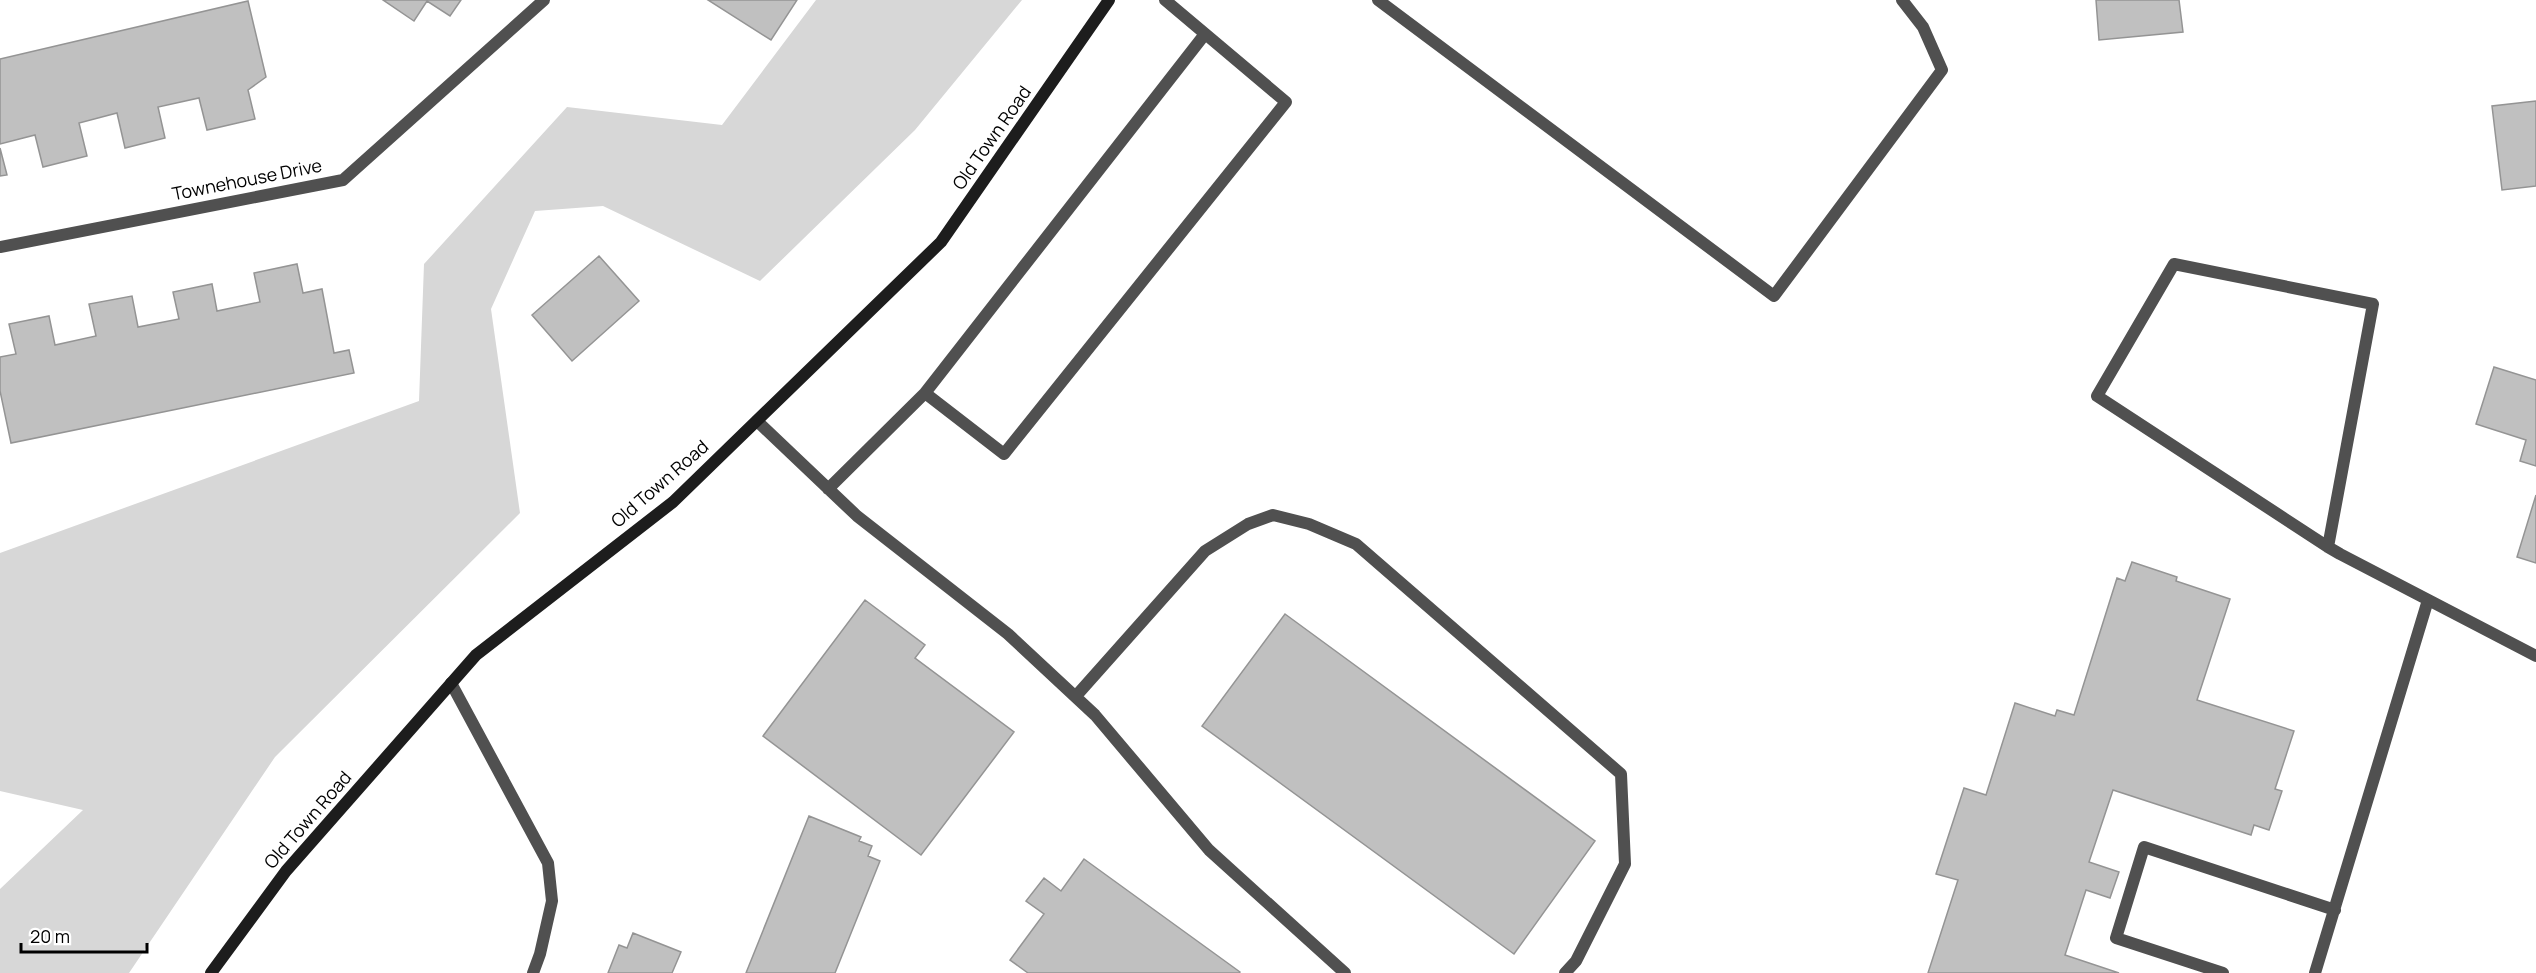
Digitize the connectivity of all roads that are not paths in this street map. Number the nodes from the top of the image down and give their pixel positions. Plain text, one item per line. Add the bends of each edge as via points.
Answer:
1 (544, 0) edge
2 (1109, 0) edge
3 (1165, 0) edge
4 (1378, 0) edge
5 (1902, 0) edge
6 (1205, 34) junction
7 (0, 247) edge
8 (925, 393) junction
9 (757, 421) junction
10 (828, 489) junction
11 (2328, 547) junction
12 (2428, 600) junction
13 (2536, 656) edge
14 (451, 682) junction
15 (1076, 696) junction
16 (2335, 909) junction
17 (211, 973) edge
18 (533, 973) edge
19 (1345, 973) edge
20 (1565, 973) edge
21 (2223, 973) edge
22 (2315, 973) edge

1 - 7 street, Townehouse Drive via 343,180
2 - 9 main road, Old Town Road via 942,242
3 - 6 street
4 - 5 street via 1774,296 1942,70 1923,27
6 - 8 street
6 - 8 street via 1286,102 1004,454
8 - 10 street
9 - 10 street
9 - 14 main road, Old Town Road via 673,502 476,655
10 - 15 street via 1008,634
11 - 11 street via 2097,396 2174,264 2373,304
11 - 12 street
12 - 13 street
12 - 16 street
14 - 17 main road, Old Town Road via 286,871
14 - 18 street via 548,863 552,901
15 - 19 street via 1209,850
15 - 20 street via 1204,551 1248,524 1273,515 1309,524 1356,544 1621,774 1625,864 1576,961
16 - 21 street via 2144,847 2116,938
16 - 22 street

